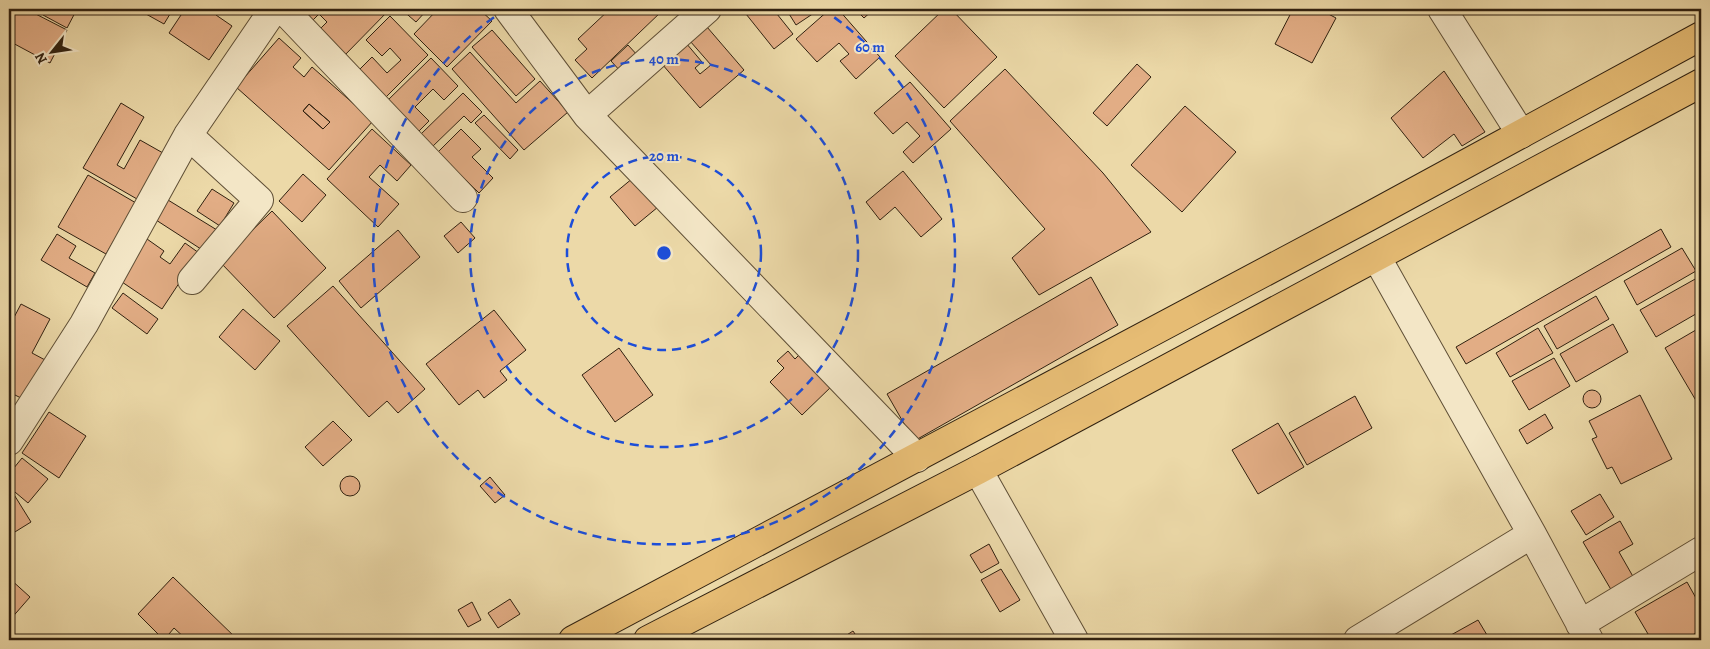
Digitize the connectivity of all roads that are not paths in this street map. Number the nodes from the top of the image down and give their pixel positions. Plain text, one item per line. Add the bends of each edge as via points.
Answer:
1 (274, 9) edge
2 (283, 9) edge
3 (508, 9) edge
4 (707, 9) edge
5 (1442, 9) edge
6 (1701, 36) edge
7 (1701, 83) edge
8 (587, 115) junction
9 (1521, 134) junction
10 (188, 135) junction
11 (463, 198) dead end
12 (1376, 258) junction
13 (192, 280) dead end
14 (9, 441) edge
15 (917, 458) junction
16 (978, 470) junction
17 (1532, 534) junction
18 (1701, 551) edge
19 (681, 632) edge
20 (1584, 632) edge
21 (574, 640) edge
22 (648, 640) edge
23 (1074, 640) edge
24 (1358, 640) edge

1 - 10 street
2 - 11 street
3 - 8 street
4 - 8 street
5 - 9 street
6 - 9 main road
7 - 12 main road
8 - 15 street
9 - 15 main road
10 - 13 street via 258,200
10 - 14 street via 84,324
12 - 16 main road
12 - 17 street
15 - 21 main road
16 - 19 main road
16 - 23 street
17 - 20 street
17 - 24 street
18 - 20 street
19 - 22 main road

